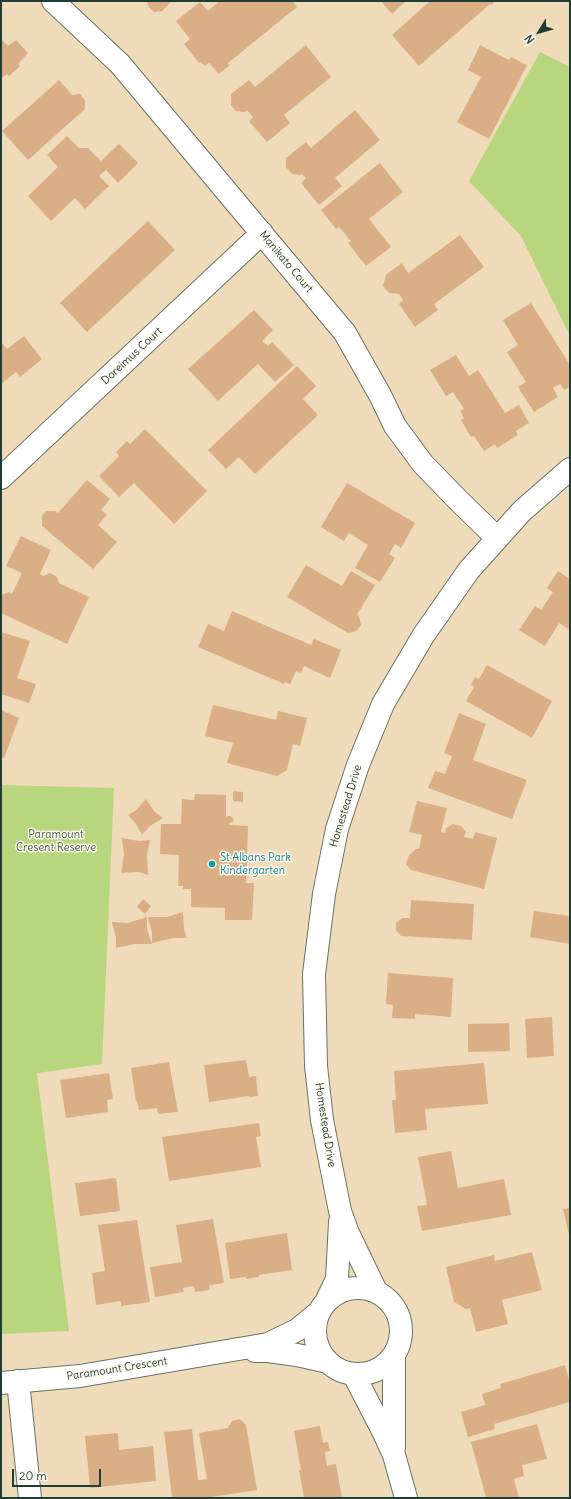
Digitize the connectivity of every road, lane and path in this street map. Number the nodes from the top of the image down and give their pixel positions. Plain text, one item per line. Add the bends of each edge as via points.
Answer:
1 (53, 1) edge
2 (262, 233) junction
3 (570, 468) edge
4 (1, 478) edge
5 (497, 538) junction
6 (340, 1211) junction
7 (376, 1292) junction
8 (323, 1306) junction
9 (232, 1350) junction
10 (394, 1357) junction
11 (328, 1362) junction
12 (354, 1375) junction
13 (10, 1382) edge
14 (394, 1455) junction
15 (30, 1498) edge
16 (406, 1498) edge

1 - 2 street, Manikato Court via 120,64
2 - 4 street, Doreimus Court
2 - 5 street, Manikato Court via 345,333 395,426 423,464
3 - 5 street, Homestead Drive via 522,511
5 - 6 street, Homestead Drive via 469,570 423,636 383,704 358,764 337,829 324,894 314,974 316,1066 322,1120
6 - 7 street, Homestead Drive via 348,1234
6 - 8 street, Homestead Drive via 337,1279
7 - 8 street via 364,1288 350,1288 338,1292
7 - 10 street via 387,1298 401,1320 400,1345
8 - 9 street, Paramount Crescent via 297,1330 268,1344
8 - 11 street via 315,1325 315,1339 320,1352
9 - 11 street, Paramount Crescent via 268,1351
9 - 13 street, Paramount Crescent via 80,1376
10 - 12 street via 376,1372
10 - 14 street
11 - 12 street via 340,1371
12 - 14 street
13 - 15 street
14 - 16 street

